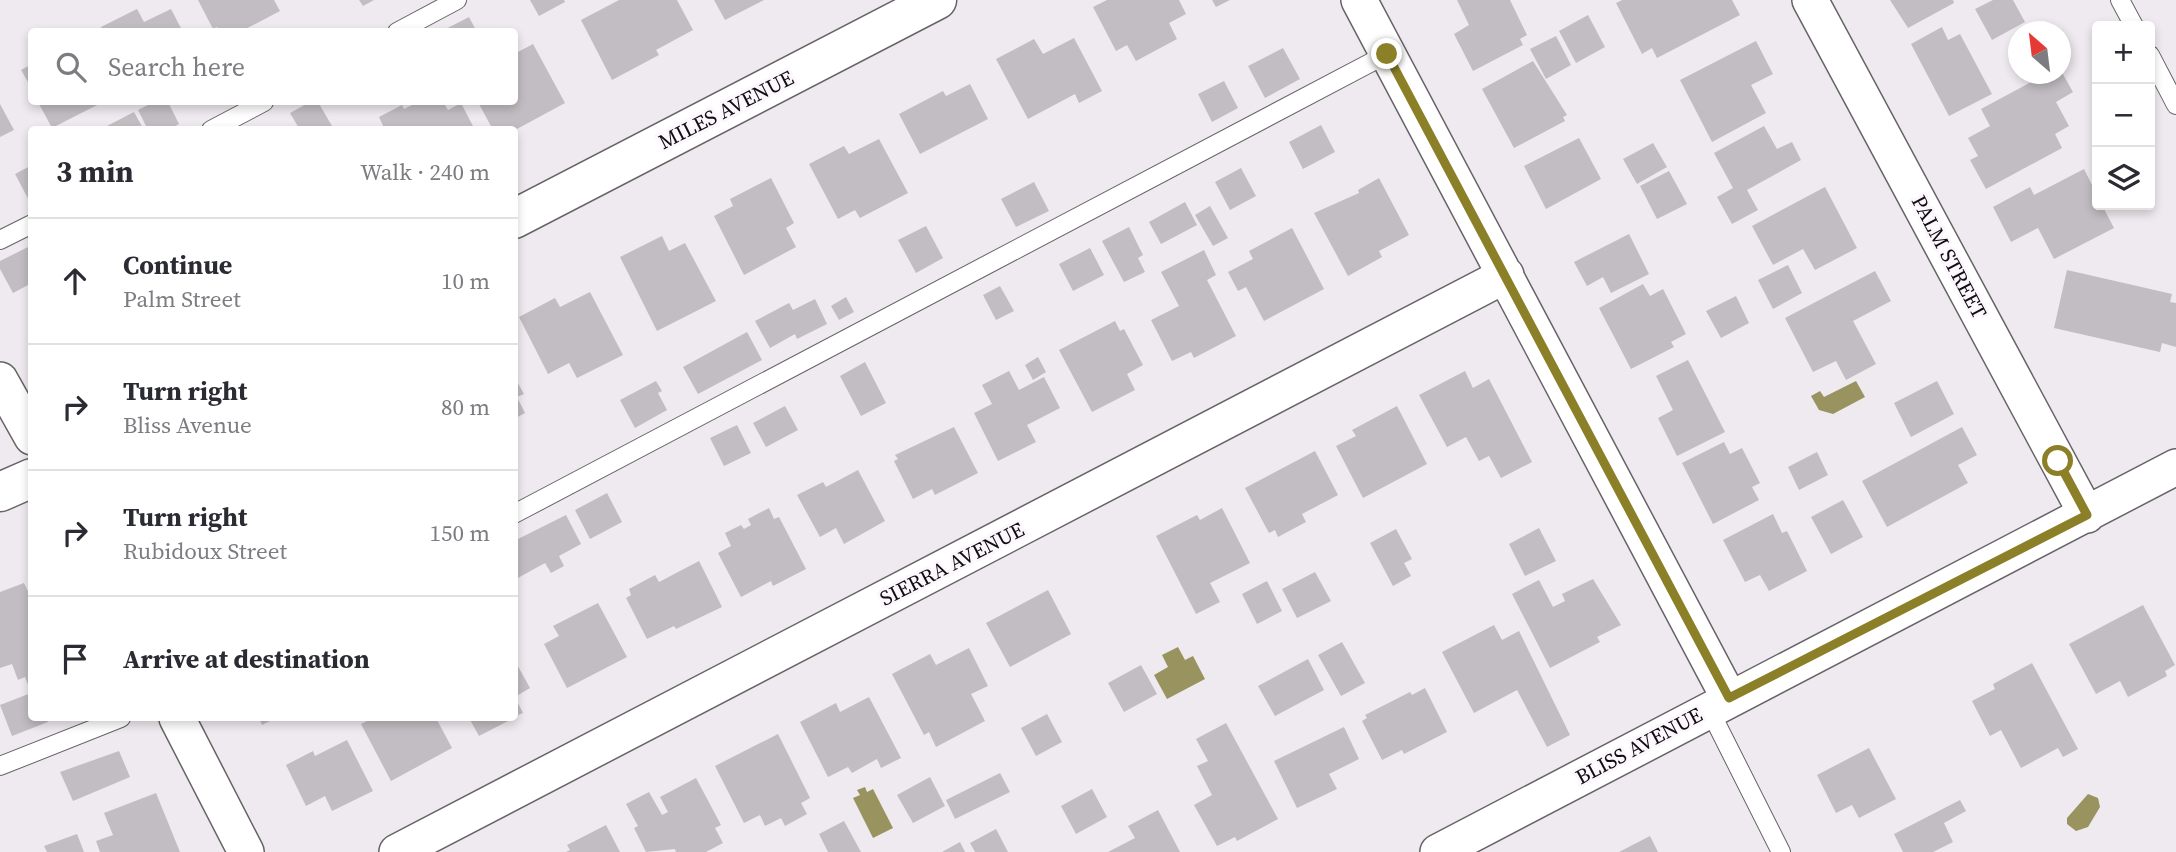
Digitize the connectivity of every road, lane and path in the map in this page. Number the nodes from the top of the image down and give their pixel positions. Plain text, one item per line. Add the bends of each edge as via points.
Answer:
1 (457, 0) edge
2 (937, 0) edge
3 (1359, 0) edge
4 (1810, 0) edge
5 (2120, 0) edge
6 (2131, 21) edge
7 (404, 28) edge
8 (1387, 54) junction
9 (2155, 65) edge
10 (258, 105) edge
11 (2176, 105) edge
12 (219, 126) edge
13 (518, 217) edge
14 (28, 226) edge
15 (0, 240) edge
16 (1506, 275) junction
17 (0, 380) edge
18 (28, 430) edge
19 (2176, 467) edge
20 (28, 480) edge
21 (0, 492) edge
22 (518, 512) edge
23 (2087, 515) junction
24 (1719, 703) junction
25 (113, 721) edge
26 (179, 721) edge
27 (0, 766) edge
28 (246, 852) edge
29 (397, 852) edge
30 (1438, 852) edge
31 (1781, 852) edge

1 - 7 lane
2 - 13 street, MILES AVENUE
3 - 8 street
4 - 23 street, PALM STREET
5 - 6 lane
8 - 16 street
8 - 22 lane
9 - 11 lane
10 - 12 lane
14 - 15 lane
16 - 24 street
16 - 29 street, SIERRA AVENUE
17 - 18 street
19 - 23 street, BLISS AVENUE
20 - 21 street
23 - 24 street, BLISS AVENUE
24 - 30 street, BLISS AVENUE
24 - 31 lane
25 - 27 lane
26 - 28 street

